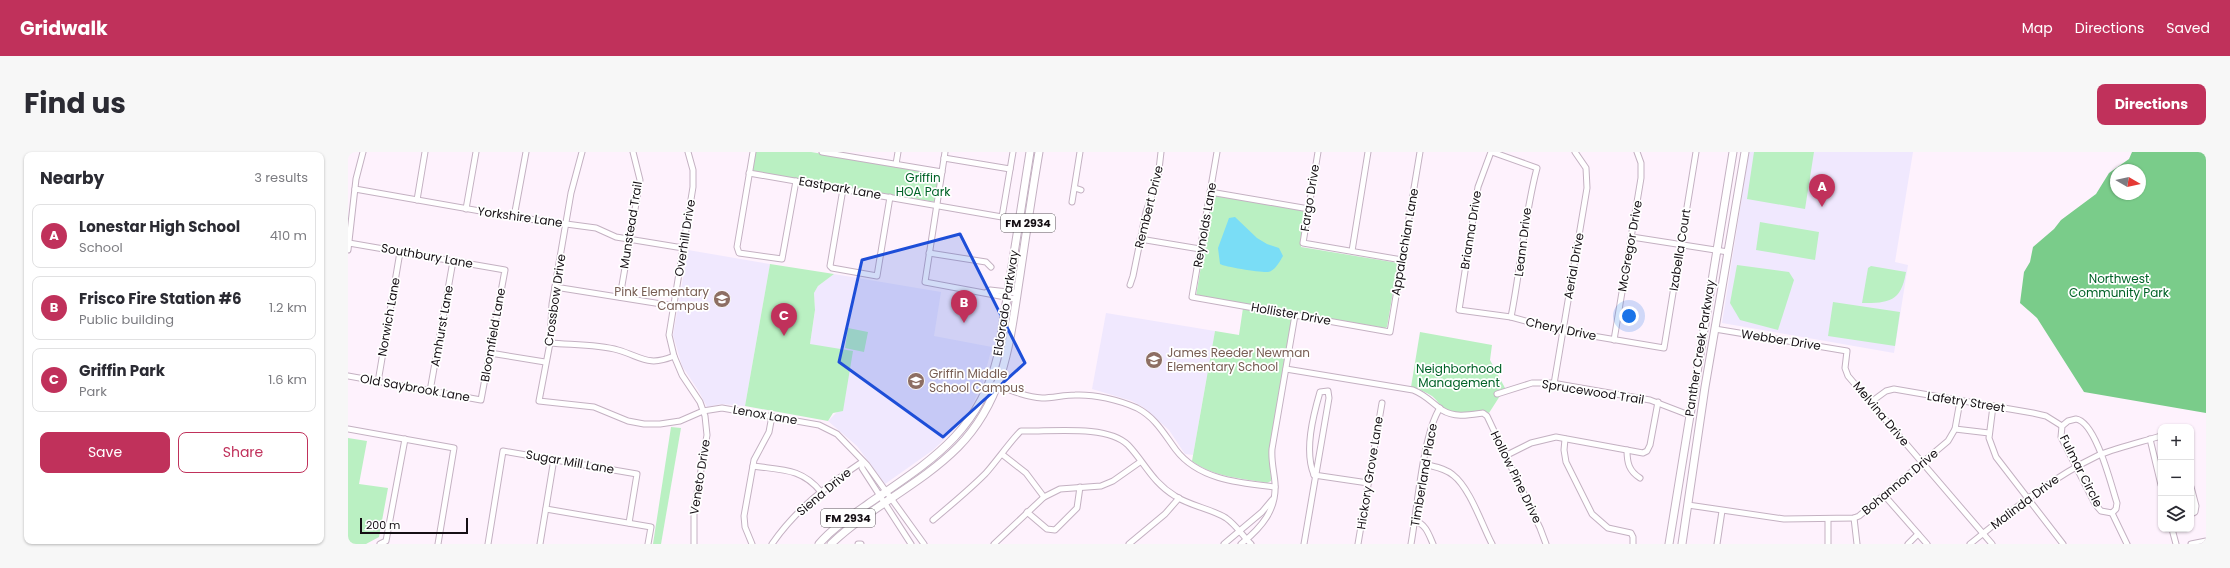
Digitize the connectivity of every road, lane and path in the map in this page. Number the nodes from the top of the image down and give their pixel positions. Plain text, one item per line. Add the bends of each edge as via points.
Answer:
1 (363, 152) edge
2 (425, 152) edge
3 (476, 152) edge
4 (526, 152) edge
5 (582, 152) edge
6 (633, 152) edge
7 (688, 152) edge
8 (753, 152) edge
9 (822, 152) edge
10 (898, 152) edge
11 (946, 152) edge
12 (1013, 152) edge
13 (1030, 152) edge
14 (1039, 152) edge
15 (1080, 152) edge
16 (1161, 152) edge
17 (1217, 152) edge
18 (1318, 152) edge
19 (1368, 152) edge
20 (1420, 152) edge
21 (1491, 152) edge
22 (1575, 152) edge
23 (1637, 152) edge
24 (1696, 152) edge
25 (1733, 152) edge
26 (1745, 152) edge
27 (849, 154) edge
28 (944, 158) junction
29 (896, 164) junction
30 (1010, 169) junction
31 (942, 172) junction
32 (749, 173) junction
33 (796, 181) junction
34 (1075, 188) junction
35 (355, 189) junction
36 (843, 189) junction
37 (1081, 190) dead end
38 (1210, 192) junction
39 (890, 197) junction
40 (417, 200) junction
41 (1072, 202) dead end
42 (937, 205) junction
43 (466, 209) junction
44 (1308, 209) junction
45 (514, 217) junction
46 (566, 223) junction
47 (1632, 237) junction
48 (630, 239) junction
49 (1140, 239) junction
50 (349, 243) junction
51 (1681, 245) junction
52 (683, 248) junction
53 (1200, 249) junction
54 (348, 250) edge
55 (1716, 250) junction
56 (1352, 251) junction
57 (400, 252) junction
58 (1728, 252) junction
59 (929, 253) junction
60 (1402, 260) junction
61 (453, 261) junction
62 (991, 267) dead end
63 (505, 270) joint
64 (1130, 285) dead end
65 (555, 287) junction
66 (1008, 295) junction
67 (1017, 296) junction
68 (1192, 297) joint
69 (620, 298) junction
70 (674, 306) junction
71 (1459, 310) joint
72 (1295, 315) junction
73 (1511, 317) junction
74 (1715, 329) junction
75 (1563, 331) junction
76 (1390, 332) joint
77 (1002, 335) junction
78 (1010, 336) junction
79 (1614, 340) junction
80 (550, 343) junction
81 (1664, 348) joint
82 (1847, 351) joint
83 (490, 353) junction
84 (674, 356) junction
85 (545, 362) junction
86 (1286, 369) junction
87 (348, 376) edge
88 (378, 382) junction
89 (990, 383) junction
90 (1554, 384) junction
91 (998, 386) junction
92 (430, 391) junction
93 (1497, 394) dead end
94 (481, 400) joint
95 (539, 400) joint
96 (1960, 401) junction
97 (1658, 402) junction
98 (1871, 402) junction
99 (1382, 403) dead end
100 (1993, 406) junction
101 (1440, 408) junction
102 (703, 411) junction
103 (1689, 415) junction
104 (772, 416) junction
105 (1701, 417) junction
106 (2062, 426) junction
107 (1313, 427) junction
108 (348, 429) edge
109 (1324, 429) junction
110 (1955, 429) junction
111 (1989, 433) junction
112 (2158, 437) edge
113 (1565, 438) junction
114 (405, 439) junction
115 (2150, 439) junction
116 (1627, 450) junction
117 (1003, 455) junction
118 (2100, 455) junction
119 (1505, 456) junction
120 (554, 459) junction
121 (862, 462) junction
122 (1140, 462) junction
123 (1922, 462) junction
124 (1424, 464) junction
125 (753, 466) junction
126 (2076, 467) junction
127 (2158, 472) edge
128 (1314, 474) junction
129 (1640, 478) dead end
130 (1368, 483) junction
131 (1080, 487) junction
132 (1275, 487) junction
133 (821, 492) junction
134 (883, 494) junction
135 (1884, 495) junction
136 (1044, 497) junction
137 (891, 498) junction
138 (1179, 498) junction
139 (2194, 498) edge
140 (2027, 499) junction
141 (1272, 500) junction
142 (884, 503) junction
143 (1676, 504) junction
144 (1688, 505) junction
145 (546, 509) junction
146 (1722, 510) junction
147 (1027, 512) junction
148 (2194, 512) edge
149 (2112, 513) junction
150 (1854, 518) junction
151 (1828, 519) junction
152 (933, 520) dead end
153 (1253, 520) junction
154 (1415, 521) junction
155 (629, 522) junction
156 (912, 527) junction
157 (1258, 528) junction
158 (1241, 530) junction
159 (2173, 532) edge
160 (903, 533) junction
161 (1918, 534) junction
162 (1983, 534) junction
163 (1246, 539) junction
164 (2206, 541) edge
165 (921, 543) edge
166 (380, 544) edge
167 (438, 544) edge
168 (488, 544) edge
169 (540, 544) edge
170 (648, 544) edge
171 (694, 544) edge
172 (752, 544) edge
173 (772, 544) edge
174 (819, 544) edge
175 (831, 544) edge
176 (911, 544) edge
177 (994, 544) edge
178 (1129, 544) edge
179 (1224, 544) edge
180 (1241, 544) edge
181 (1251, 544) edge
182 (1304, 544) edge
183 (1358, 544) edge
184 (1411, 544) edge
185 (1434, 544) edge
186 (1492, 544) edge
187 (1546, 544) edge
188 (1633, 544) edge
189 (1669, 544) edge
190 (1682, 544) edge
191 (1717, 544) edge
192 (1828, 544) edge
193 (1857, 544) edge
194 (1908, 544) edge
195 (1927, 544) edge
196 (1970, 544) edge
197 (1992, 544) edge
198 (2063, 544) edge
199 (2127, 544) edge
200 (2176, 544) edge
201 (2191, 544) edge

1 - 35 street
2 - 40 street
3 - 43 street
4 - 45 street
5 - 46 street, Crossbow Drive
6 - 48 street, Munstead Trail via 640,180
7 - 52 street, Overhill Drive via 693,170 693,187
8 - 32 street
9 - 27 street
10 - 29 street
11 - 28 street
12 - 30 street
13 - 66 main road, Eldorado Parkway / FM 2934
14 - 67 main road, Eldorado Parkway / FM 2934
15 - 34 street
16 - 49 street, Rembert Drive via 1158,178
17 - 38 street, Reynolds Lane
18 - 44 street, Fargo Drive
19 - 56 street
20 - 60 street, Appalachian Lane
21 - 71 street, Brianna Drive via 1475,199
21 - 73 street, Leann Drive via 1537,168 1526,209 1520,273
22 - 75 street, Aerial Drive via 1586,168 1588,188
23 - 47 street, McGregor Drive via 1641,164 1641,178
24 - 51 street, Izabella Court
25 - 55 main road, Panther Creek Parkway
26 - 58 main road, Panther Creek Parkway
27 - 29 street
28 - 30 street
28 - 31 street
29 - 31 street
30 - 42 street, Eastpark Lane via 1002,217
31 - 42 street
32 - 33 street, Eastpark Lane
32 - 33 street via 738,251 741,254 782,259
33 - 36 street, Eastpark Lane
34 - 37 street
34 - 41 street
35 - 40 street, Yorkshire Lane
35 - 50 street
36 - 39 street, Eastpark Lane
36 - 39 street via 831,268 876,276
38 - 44 street
38 - 53 street, Reynolds Lane
39 - 42 street, Eastpark Lane
40 - 43 street, Yorkshire Lane
42 - 59 street
43 - 45 street, Yorkshire Lane
44 - 56 street, Fargo Drive via 1303,243
45 - 46 street, Yorkshire Lane
46 - 48 street, Yorkshire Lane via 596,228 616,237
46 - 65 street, Crossbow Drive
47 - 51 street
47 - 79 street, McGregor Drive
48 - 52 street, Yorkshire Lane
48 - 69 street, Munstead Trail
49 - 53 street
49 - 64 street, Rembert Drive
50 - 54 street
50 - 57 street, Southbury Lane
51 - 55 street
51 - 81 street, Izabella Court
52 - 70 street, Overhill Drive
53 - 68 street, Reynolds Lane
55 - 58 street
55 - 103 main road, Panther Creek Parkway
56 - 60 street
57 - 61 street, Southbury Lane
57 - 88 street, Norwich Lane
58 - 74 main road, Panther Creek Parkway
59 - 62 street via 986,262
59 - 66 street via 925,282 987,292 990,290
60 - 76 street, Appalachian Lane
61 - 63 street, Southbury Lane
61 - 92 street, Amhurst Lane
63 - 83 street, Bloomfield Lane
65 - 69 street
65 - 80 street, Crossbow Drive
66 - 67 street
66 - 77 main road, Eldorado Parkway / FM 2934
67 - 78 main road, Eldorado Parkway / FM 2934
68 - 72 street, Hollister Drive
69 - 70 street
70 - 84 street, Overhill Drive via 669,335
71 - 73 street, Cheryl Drive
72 - 76 street, Hollister Drive
72 - 86 street
73 - 75 street, Cheryl Drive
74 - 82 street, Webber Drive
74 - 105 main road, Panther Creek Parkway
75 - 79 street, Cheryl Drive
75 - 90 street, Aerial Drive
77 - 78 main road
77 - 89 main road, Eldorado Parkway / FM 2934
78 - 91 main road, Eldorado Parkway / FM 2934
79 - 81 street, Cheryl Drive
80 - 84 street via 618,350 649,361
80 - 85 street, Crossbow Drive
82 - 98 street, Melvina Drive via 1846,372
83 - 85 street
83 - 94 street, Bloomfield Lane
84 - 102 street, Overhill Drive via 682,375 695,391
85 - 95 street, Crossbow Drive
86 - 101 street via 1423,394
86 - 132 street via 1272,449
87 - 88 street, Old Saybrook Lane
88 - 92 street, Old Saybrook Lane
89 - 91 street
89 - 134 main road, Eldorado Parkway / FM 2934 via 972,418 956,437 936,456
90 - 93 street, Sprucewood Trail via 1532,383
90 - 97 street, Sprucewood Trail
91 - 132 street via 1027,396 1094,396 1136,408 1157,423 1179,453 1198,470 1222,478
91 - 137 main road, Eldorado Parkway / FM 2934 via 977,425 958,447 918,480
92 - 94 street, Old Saybrook Lane
95 - 102 street, Lenox Lane via 594,406 628,421 644,424 680,421
96 - 98 street, Lafetry Street via 1891,389 1881,393
96 - 100 street, Lafetry Street
96 - 110 street, Bohannon Drive
97 - 103 street, Sprucewood Trail
97 - 116 street via 1647,451 1642,453
98 - 123 street, Melvina Drive
99 - 130 street, Hickory Grove Lane
100 - 106 street, Lafetry Street via 2041,415
100 - 111 street
101 - 119 street, Hollow Pine Drive via 1455,415 1483,413 1487,416
101 - 124 street, Timberland Place via 1434,417
102 - 104 street, Lenox Lane via 722,408
102 - 171 street, Veneto Drive via 707,431 694,512
103 - 105 main road
103 - 143 main road, Panther Creek Parkway
104 - 121 street, Lenox Lane via 833,431 852,448
104 - 125 street via 769,432 756,454
105 - 144 main road, Panther Creek Parkway
106 - 118 street, Fulmar Circle via 2072,419 2083,421 2091,431
106 - 126 street, Fulmar Circle via 2061,438
107 - 109 street
107 - 109 street via 1320,392 1324,390 1328,391 1329,398
107 - 128 street via 1310,454
108 - 114 street
109 - 128 street via 1318,469
110 - 111 street
110 - 123 street, Bohannon Drive via 1948,441
111 - 140 street via 1996,457
112 - 115 street, Malinda Drive
113 - 116 street
113 - 119 street via 1541,439
113 - 188 street via 1566,462 1592,514 1608,528 1632,534
114 - 166 street via 386,541
114 - 167 street via 454,448
115 - 118 street, Malinda Drive
115 - 127 street
116 - 129 street via 1627,462 1632,473
117 - 122 street via 1021,432 1083,429 1127,444
117 - 136 street via 1026,473
117 - 152 street via 960,498
118 - 126 street, Malinda Drive
118 - 149 street, Fulmar Circle via 2117,503
119 - 187 street, Hollow Pine Drive
120 - 145 street
120 - 155 street, Sugar Mill Lane via 637,474
120 - 168 street, Sugar Mill Lane via 503,451
121 - 133 street, Siena Drive
121 - 134 street, Lenox Lane via 867,465
122 - 131 street via 1113,481 1101,486
122 - 138 street via 1156,482
123 - 135 street, Bohannon Drive
123 - 162 street, Melvina Drive
124 - 154 street, Timberland Place
124 - 186 street via 1442,468 1454,476 1463,487
125 - 133 street via 801,474 812,481
125 - 172 street via 744,516 745,527
126 - 140 street, Malinda Drive via 2046,484
126 - 149 street, Fulmar Circle via 2098,509
128 - 130 street
128 - 182 street
130 - 183 street, Hickory Grove Lane
131 - 136 street via 1060,489
131 - 147 street via 1077,508 1054,530 1047,530
132 - 141 street
133 - 173 street, Siena Drive via 791,519
134 - 137 street, Lenox Lane
134 - 142 street, Lenox Lane
134 - 174 main road, Eldorado Parkway / FM 2934 via 844,521
135 - 150 street, Bohannon Drive
135 - 161 street
136 - 147 street
137 - 142 main road, Eldorado Parkway / FM 2934
137 - 156 street, Lenox Lane
138 - 158 street via 1224,517
138 - 178 street via 1165,514
139 - 148 street via 2196,506
140 - 162 street, Malinda Drive
140 - 198 street
141 - 153 street
141 - 157 street via 1268,517
142 - 160 street, Lenox Lane
142 - 175 main road, Eldorado Parkway / FM 2934
143 - 144 main road
143 - 189 main road, Panther Creek Parkway
144 - 146 street, Bohannon Drive
144 - 190 main road, Panther Creek Parkway
145 - 155 street
145 - 169 street
146 - 151 street, Bohannon Drive via 1784,519
146 - 191 street
147 - 177 street
149 - 199 street, Fulmar Circle
150 - 151 street, Bohannon Drive
150 - 193 street
151 - 192 street
153 - 157 street
153 - 158 street
154 - 184 street, Timberland Place
154 - 185 street via 1421,523
155 - 170 street via 651,527
156 - 160 street
156 - 165 street, Lenox Lane
157 - 163 street
158 - 163 street
158 - 179 street
159 - 200 street
160 - 176 street, Lenox Lane
161 - 194 street
161 - 195 street
162 - 196 street, Malinda Drive
162 - 197 street, Melvina Drive
163 - 180 street
163 - 181 street
164 - 201 street

